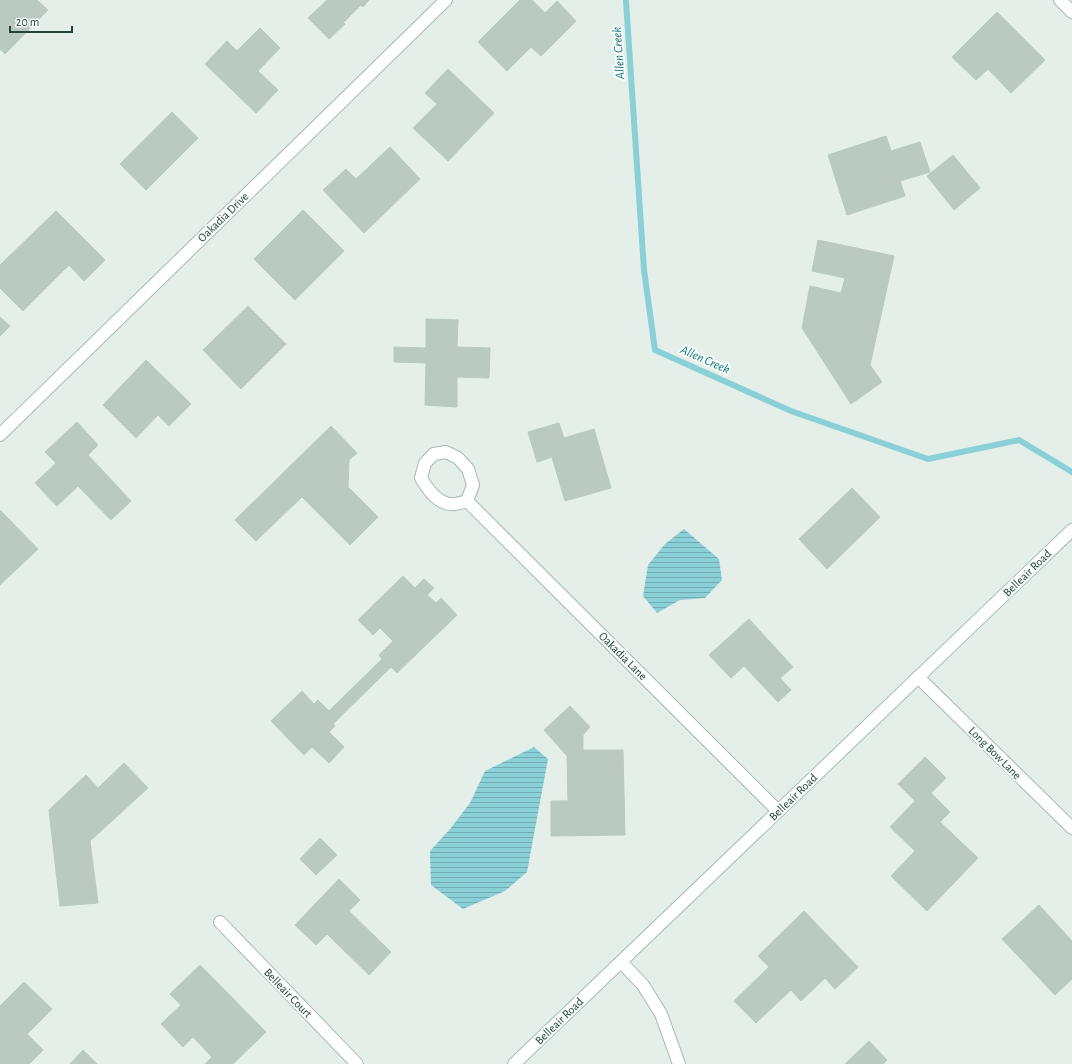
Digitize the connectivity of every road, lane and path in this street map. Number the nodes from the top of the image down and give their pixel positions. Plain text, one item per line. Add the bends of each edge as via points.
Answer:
1 (446, 0) edge
2 (1060, 0) edge
3 (1072, 12) edge
4 (0, 435) edge
5 (467, 501) junction
6 (1072, 530) edge
7 (918, 677) junction
8 (778, 811) junction
9 (1072, 828) edge
10 (220, 922) dead end
11 (621, 962) junction
12 (357, 1064) edge
13 (514, 1064) edge
14 (679, 1064) edge

1 - 4 street, Oakadia Drive
2 - 3 street
5 - 5 street via 447,503 428,490 421,478 425,463 434,454 446,452 458,458 468,469 473,485
5 - 8 street, Oakadia Lane
6 - 7 street, Belleair Road
7 - 8 street, Belleair Road
7 - 9 street, Long Bow Lane
8 - 11 street, Belleair Road
10 - 12 street, Belleair Court
11 - 13 street, Belleair Road
11 - 14 street via 642,985 661,1014

